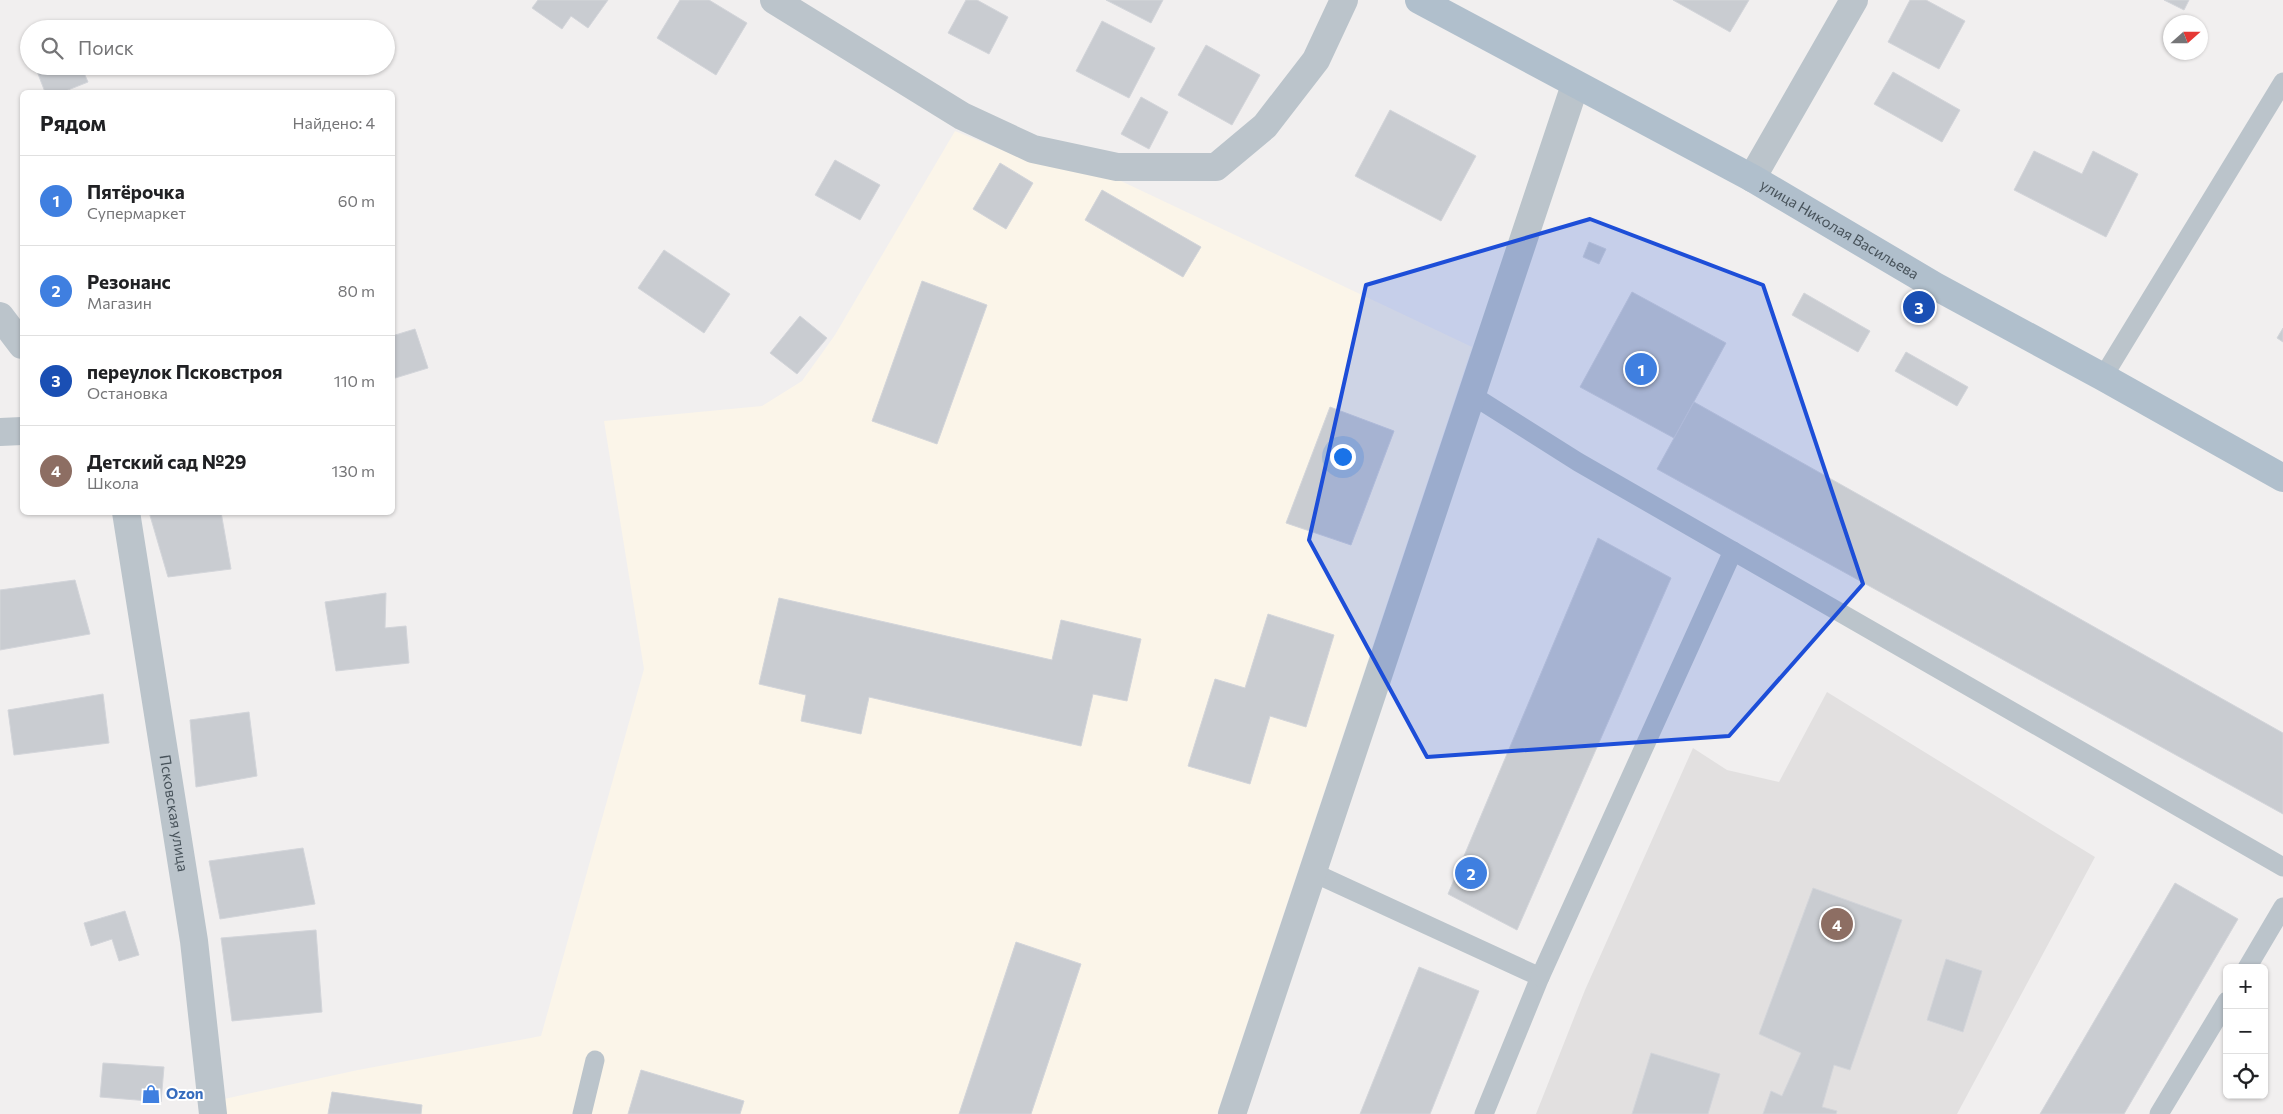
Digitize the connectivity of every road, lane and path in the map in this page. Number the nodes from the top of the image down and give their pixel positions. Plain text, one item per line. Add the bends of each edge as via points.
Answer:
1 (774, 0) edge
2 (1344, 0) edge
3 (1419, 0) edge
4 (1854, 0) edge
5 (2283, 82) edge
6 (1575, 85) junction
7 (1752, 178) junction
8 (0, 316) edge
9 (20, 342) edge
10 (2103, 377) junction
11 (1472, 394) junction
12 (20, 431) edge
13 (0, 432) edge
14 (2283, 478) edge
15 (126, 515) edge
16 (1733, 551) junction
17 (2283, 866) edge
18 (1312, 872) junction
19 (2283, 907) edge
20 (2249, 964) edge
21 (1540, 977) junction
22 (2223, 1008) edge
23 (595, 1060) dead end
24 (213, 1114) edge
25 (582, 1114) edge
26 (1232, 1114) edge
27 (1484, 1114) edge
28 (2160, 1114) edge

1 - 2 street via 962,116 1033,148 1117,167 1216,167 1265,126 1316,60
3 - 6 main road, улица Николая Васильева
4 - 7 street
5 - 10 lane
6 - 7 main road, улица Николая Васильева
6 - 11 street
7 - 10 main road, улица Николая Васильева via 1935,286
8 - 9 street
10 - 14 main road, улица Николая Васильева
11 - 16 lane via 1578,462
11 - 18 street
12 - 13 street
15 - 24 street, Псковская улица via 194,940
16 - 17 lane
16 - 21 lane
18 - 21 lane
18 - 26 street
19 - 20 lane
21 - 27 lane
22 - 28 lane
23 - 25 lane

